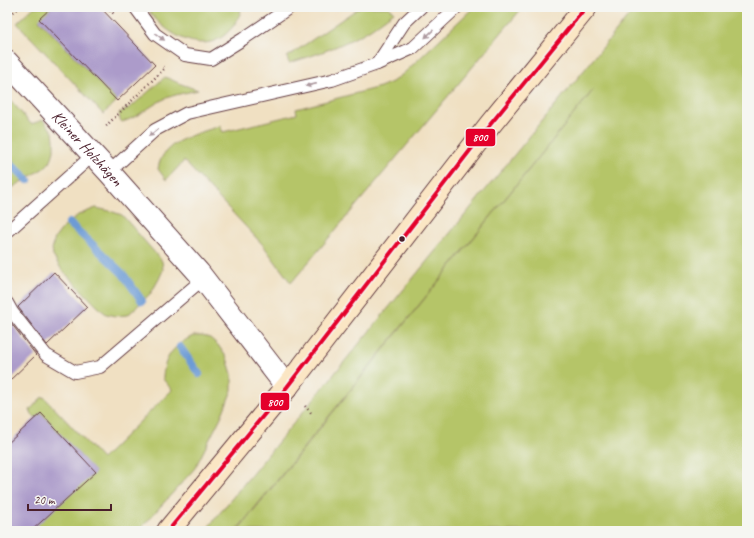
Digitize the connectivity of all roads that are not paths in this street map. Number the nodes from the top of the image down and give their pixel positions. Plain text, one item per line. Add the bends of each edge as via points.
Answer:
1 (135, 7) edge
2 (290, 7) edge
3 (421, 7) edge
4 (457, 7) edge
5 (586, 7) edge
6 (7, 62) edge
7 (377, 64) junction
8 (93, 155) junction
9 (109, 172) junction
10 (7, 232) edge
11 (203, 279) junction
12 (7, 303) edge
13 (287, 387) junction
14 (168, 531) edge

1 -> 2 lane via 155,34 185,55 211,59
3 - 7 lane via 404,23
4 -> 7 lane via 413,48
5 - 13 street via 488,126
6 - 8 street, Kleiner Holzhägen
7 -> 9 lane via 332,80 186,113 155,130
8 - 9 street, Kleiner Holzhägen
8 - 10 lane
9 - 11 street, Kleiner Holzhägen
11 - 12 lane via 100,367 75,372 46,355
11 - 13 street, Kleiner Holzhägen
13 - 14 street

